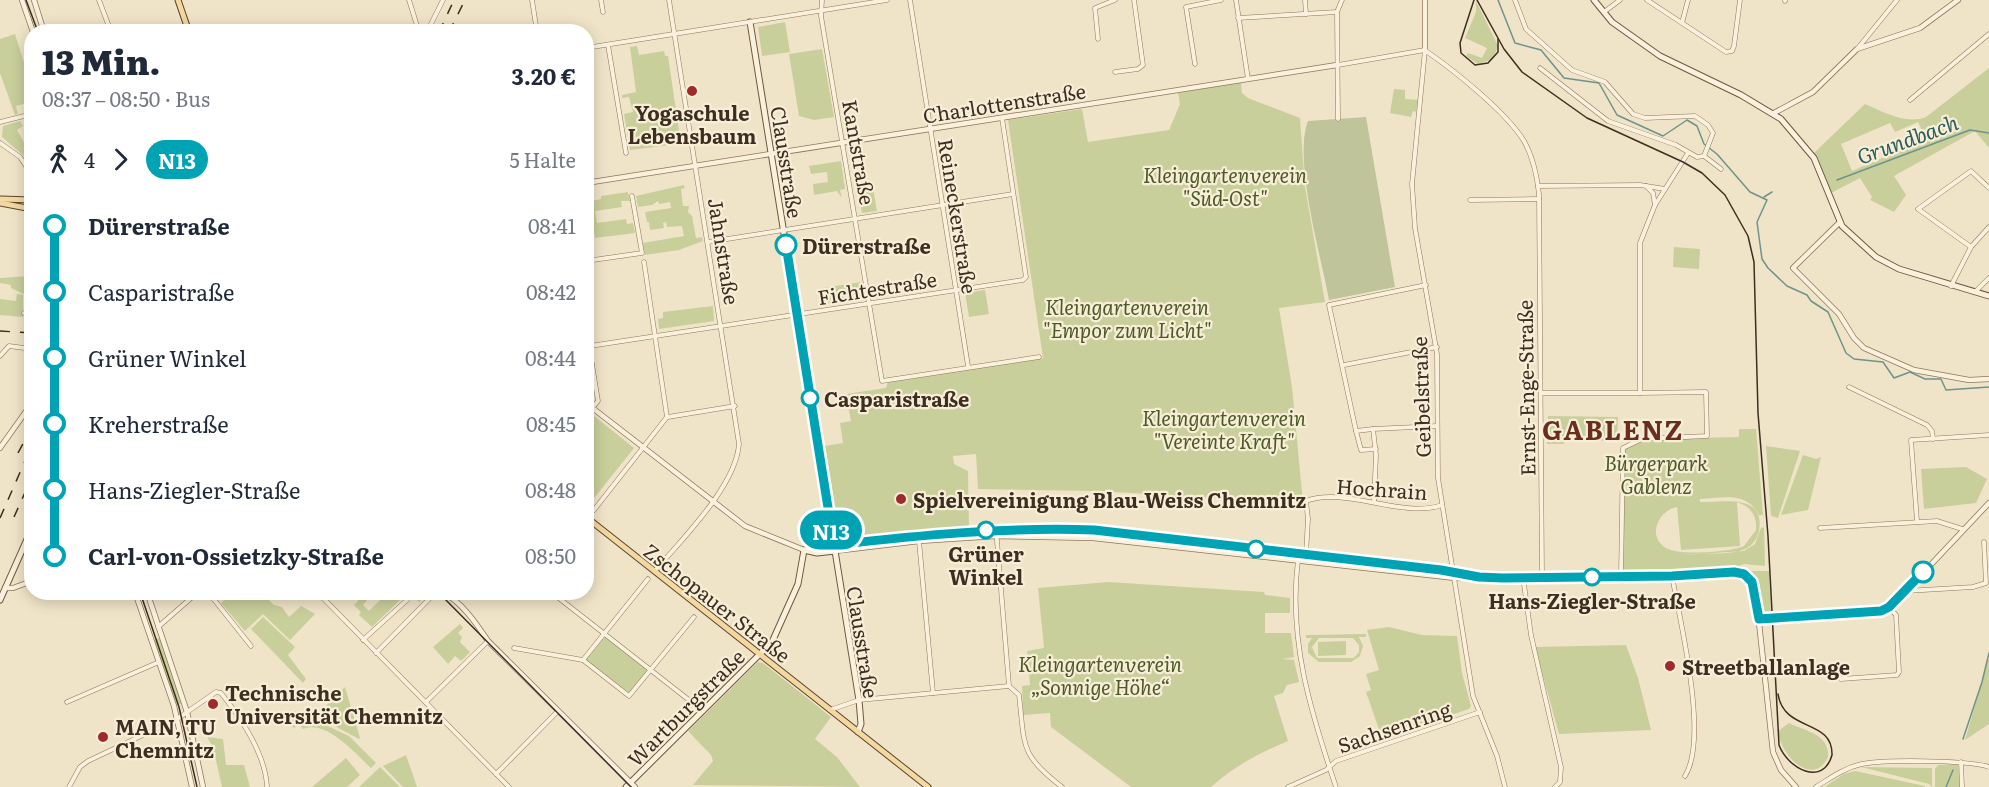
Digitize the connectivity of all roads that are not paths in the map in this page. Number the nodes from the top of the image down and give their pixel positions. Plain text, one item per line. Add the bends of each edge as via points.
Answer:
1 (22, 0) edge
2 (34, 0) edge
3 (99, 0) edge
4 (178, 0) edge
5 (409, 0) edge
6 (443, 0) edge
7 (532, 0) edge
8 (602, 0) edge
9 (669, 0) edge
10 (822, 0) edge
11 (887, 0) edge
12 (909, 0) edge
13 (1115, 0) edge
14 (1134, 0) edge
15 (1221, 0) edge
16 (1236, 0) edge
17 (1305, 0) edge
18 (1342, 0) edge
19 (1425, 0) edge
20 (1515, 0) edge
21 (1594, 0) edge
22 (1620, 0) edge
23 (1647, 0) edge
24 (1688, 0) edge
25 (1740, 0) edge
26 (1897, 0) edge
27 (1958, 0) edge
28 (822, 10) junction
29 (603, 12) dead end
30 (1337, 12) junction
31 (1603, 13) junction
32 (1306, 14) junction
33 (1238, 18) junction
34 (750, 22) junction
35 (1682, 23) junction
36 (30, 24) edge
37 (42, 24) edge
38 (108, 24) edge
39 (186, 24) edge
40 (416, 24) edge
41 (431, 24) edge
42 (536, 24) edge
43 (674, 34) junction
44 (1989, 34) edge
45 (1098, 39) dead end
46 (608, 45) junction
47 (594, 47) edge
48 (1857, 49) junction
49 (1425, 50) junction
50 (1195, 64) dead end
51 (1337, 65) junction
52 (1540, 68) dead end
53 (1114, 72) dead end
54 (1248, 79) junction
55 (1910, 100) dead end
56 (1774, 113) junction
57 (24, 116) edge
58 (1002, 118) junction
59 (1338, 119) dead end
60 (0, 122) edge
61 (930, 129) junction
62 (0, 143) edge
63 (843, 143) junction
64 (626, 153) dead end
65 (1688, 153) junction
66 (771, 154) junction
67 (1704, 156) junction
68 (24, 163) edge
69 (696, 166) junction
70 (1721, 170) dead end
71 (594, 182) edge
72 (1645, 185) junction
73 (1538, 186) junction
74 (1989, 188) edge
75 (1665, 189) junction
76 (1013, 194) junction
77 (632, 196) dead end
78 (1539, 199) junction
79 (24, 200) edge
80 (1470, 200) dead end
81 (0, 201) edge
82 (942, 205) junction
83 (1655, 205) junction
84 (24, 207) edge
85 (857, 219) junction
86 (1840, 222) junction
87 (1989, 226) edge
88 (783, 230) junction
89 (708, 242) junction
90 (1971, 248) junction
91 (594, 260) edge
92 (644, 262) dead end
93 (1989, 278) edge
94 (1426, 285) junction
95 (1951, 286) junction
96 (956, 290) junction
97 (1974, 293) junction
98 (1989, 296) edge
99 (870, 303) junction
100 (797, 315) junction
101 (722, 326) junction
102 (655, 336) junction
103 (594, 345) edge
104 (1437, 347) junction
105 (24, 348) edge
106 (0, 356) edge
107 (1039, 357) dead end
108 (1344, 365) junction
109 (968, 366) junction
110 (594, 372) edge
111 (1989, 379) edge
112 (1849, 387) dead end
113 (1540, 393) junction
114 (1640, 393) junction
115 (594, 406) edge
116 (735, 406) junction
117 (594, 409) edge
118 (24, 414) edge
119 (668, 417) junction
120 (1437, 426) junction
121 (1373, 429) junction
122 (1356, 431) junction
123 (1989, 435) edge
124 (1933, 439) junction
125 (0, 448) edge
126 (644, 448) junction
127 (1376, 449) junction
128 (711, 501) junction
129 (1374, 502) junction
130 (1989, 503) edge
131 (1442, 505) junction
132 (594, 510) dead end
133 (1917, 521) junction
134 (594, 523) edge
135 (1820, 528) dead end
136 (996, 529) junction
137 (1062, 529) junction
138 (1962, 529) junction
139 (996, 536) junction
140 (1062, 536) junction
141 (919, 538) junction
142 (1194, 542) junction
143 (1984, 542) dead end
144 (24, 546) edge
145 (834, 548) junction
146 (1193, 549) junction
147 (804, 550) junction
148 (1306, 554) junction
149 (1298, 560) junction
150 (655, 571) junction
151 (1453, 571) junction
152 (1672, 576) junction
153 (1479, 577) junction
154 (1542, 577) junction
155 (1621, 577) junction
156 (1455, 578) junction
157 (1523, 578) junction
158 (648, 579) dead end
159 (24, 584) edge
160 (5, 588) junction
161 (1906, 591) junction
162 (0, 600) edge
163 (138, 600) edge
164 (150, 600) edge
165 (189, 600) edge
166 (214, 600) edge
167 (325, 600) edge
168 (407, 600) dead end
169 (428, 600) edge
170 (453, 600) edge
171 (562, 600) edge
172 (1889, 607) junction
173 (694, 617) dead end
174 (1759, 619) junction
175 (158, 627) junction
176 (604, 634) junction
177 (363, 640) junction
178 (488, 640) junction
179 (251, 646) dead end
180 (514, 648) dead end
181 (376, 653) junction
182 (760, 654) junction
183 (583, 660) junction
184 (159, 662) junction
185 (653, 670) junction
186 (1841, 679) dead end
187 (1009, 686) junction
188 (933, 693) junction
189 (859, 700) junction
190 (67, 702) dead end
191 (426, 702) junction
192 (830, 710) junction
193 (558, 711) junction
194 (703, 711) junction
195 (187, 712) junction
196 (1480, 712) junction
197 (177, 719) junction
198 (858, 732) junction
199 (1960, 762) junction
200 (1329, 766) junction
201 (1989, 767) edge
202 (496, 774) junction
203 (1685, 776) dead end
204 (267, 786) edge
205 (630, 786) edge
206 (69, 787) edge
207 (192, 787) edge
208 (203, 787) edge
209 (509, 787) edge
210 (928, 787) edge
211 (1062, 787) edge
212 (1288, 787) edge
213 (1336, 787) edge
214 (1505, 787) edge
215 (1554, 787) edge
216 (1796, 787) edge
217 (1816, 787) edge
218 (1962, 787) edge

1 - 36 street
2 - 37 street
3 - 38 street
4 - 39 main road
5 - 40 street
6 - 41 street
7 - 42 street
8 - 29 street
9 - 43 street, Jahnstraße
10 - 28 street, Kantstraße
11 - 28 street
12 - 61 street, Reineckerstraße
13 - 45 street via 1095,8
14 - 53 street via 1143,65
15 - 50 street via 1186,7
16 - 33 street
17 - 32 street
18 - 30 street
19 - 49 street, Geibelstraße
20 - 67 street via 1526,29 1572,70 1605,82 1633,114 1703,120 1713,132
21 - 31 main road
22 - 31 street
23 - 35 street
24 - 35 street
25 - 35 street via 1734,46 1729,52
26 - 48 street
27 - 48 street via 1920,28
28 - 34 street
28 - 63 street, Kantstraße
30 - 32 street
30 - 51 street
31 - 56 main road via 1660,56
32 - 33 street
33 - 54 street
34 - 43 street
34 - 66 main road, Clausstraße
43 - 46 street
43 - 69 street, Jahnstraße
44 - 55 street
46 - 47 street
46 - 64 street
48 - 56 street via 1813,92
49 - 51 street, Charlottenstraße
49 - 73 street, Ernst-Enge-Straße via 1514,127 1525,143
49 - 94 street, Geibelstraße via 1412,184
51 - 54 street, Charlottenstraße
51 - 59 street
52 - 65 street via 1608,121
54 - 58 street, Charlottenstraße
56 - 86 main road via 1813,156
57 - 60 street
58 - 61 street, Charlottenstraße
58 - 76 street
61 - 63 street, Charlottenstraße
61 - 82 street, Reineckerstraße
62 - 68 street
63 - 66 street, Charlottenstraße
63 - 85 street, Kantstraße
65 - 67 street
65 - 75 street
66 - 69 street, Charlottenstraße
66 - 88 main road, Clausstraße
67 - 70 street
69 - 71 street, Charlottenstraße
69 - 89 street, Jahnstraße
72 - 73 street
72 - 75 street
72 - 83 street via 1653,193
73 - 78 street, Ernst-Enge-Straße
74 - 90 street via 1971,171 1918,209
75 - 83 street
76 - 82 street
76 - 96 street, Fichtestraße via 1026,277
77 - 91 street via 642,253
78 - 80 street
78 - 113 street, Ernst-Enge-Straße
79 - 81 main road
81 - 84 main road
82 - 85 street
82 - 96 street, Reineckerstraße
83 - 114 street via 1640,243
85 - 88 street
85 - 99 street, Kantstraße
86 - 95 main road via 1888,264
86 - 111 street via 1794,266 1795,272 1839,314 1854,338 1864,348 1914,370 1969,380
87 - 90 street
88 - 89 street
88 - 100 main road, Clausstraße
89 - 101 street, Jahnstraße
90 - 95 street
92 - 102 street
93 - 97 street
94 - 104 street, Geibelstraße
94 - 108 street via 1329,305
95 - 97 main road
96 - 99 street, Fichtestraße
96 - 109 street, Reineckerstraße
97 - 98 main road
99 - 100 street, Fichtestraße
99 - 109 street, Kantstraße via 882,381
100 - 101 street, Fichtestraße
100 - 145 main road, Clausstraße
101 - 102 street, Fichtestraße
101 - 116 street, Jahnstraße
102 - 103 street, Fichtestraße
102 - 119 street
104 - 108 street
104 - 120 street, Geibelstraße
105 - 106 street via 9,346
107 - 109 street
108 - 122 street
110 - 115 street via 598,397
112 - 124 street via 1927,425
113 - 114 street
113 - 154 street, Ernst-Enge-Straße
114 - 155 street via 1706,392 1707,436 1642,439 1623,448
116 - 119 street
116 - 128 street, Jahnstraße via 737,460 727,482
117 - 126 street
118 - 125 street
119 - 126 street
120 - 121 street
120 - 131 street, Geibelstraße
121 - 122 street
121 - 127 street
122 - 127 street via 1361,450
123 - 124 street
124 - 133 street via 1911,440
126 - 128 street
126 - 132 street
127 - 129 street
128 - 147 street via 758,533
128 - 150 street, Jahnstraße
129 - 131 street, Hochrain via 1423,508
129 - 148 street, Hochrain via 1306,501
130 - 138 street
131 - 151 street, Geibelstraße
133 - 135 street
133 - 138 street via 1949,523
134 - 150 main road, Zschopauer Straße
136 - 137 street
136 - 139 street
136 - 141 street
137 - 140 street
137 - 142 street
138 - 161 street
139 - 140 street
139 - 141 street
139 - 187 street
140 - 146 street
141 - 145 street
141 - 188 street
142 - 146 street
142 - 148 street
143 - 161 street via 1986,583
144 - 160 main road
145 - 147 main road
145 - 189 main road, Clausstraße
146 - 149 street
147 - 182 main road, Wartburgstraße via 793,599 777,633
148 - 149 street
148 - 151 street
149 - 156 street
149 - 200 street via 1295,595 1300,666
150 - 182 main road, Zschopauer Straße
151 - 153 street
151 - 156 street, Geibelstraße
152 - 155 street
152 - 174 street via 1744,574 1754,588
152 - 203 street via 1693,706 1693,746
153 - 156 street
153 - 157 street
154 - 155 street
154 - 157 street
156 - 196 street, Geibelstraße via 1468,670
157 - 215 street via 1531,635 1561,767 1560,782
158 - 176 street
159 - 160 street
160 - 162 main road
161 - 172 street
163 - 184 street
164 - 175 street
165 - 175 street
166 - 179 street
167 - 177 street
168 - 177 street
169 - 181 street
170 - 178 street
171 - 176 street
172 - 174 street via 1881,611
172 - 186 street via 1896,615 1899,672
173 - 185 street
174 - 216 street via 1773,752 1781,771
175 - 195 street
176 - 183 street
176 - 185 street
177 - 181 street
178 - 191 street
178 - 193 street
180 - 183 street
181 - 191 street
182 - 192 main road, Zschopauer Straße
182 - 194 main road, Wartburgstraße
183 - 185 street via 629,696
184 - 190 street
184 - 197 street
185 - 194 street
187 - 188 street
187 - 211 street via 1019,695 1028,756
188 - 189 street
189 - 192 street
189 - 198 main road, Clausstraße
191 - 202 street
192 - 198 main road, Zschopauer Straße
193 - 202 street
193 - 205 street
194 - 205 main road, Wartburgstraße
195 - 197 street
195 - 204 street via 213,693 221,693 262,762
195 - 208 street
196 - 200 street, Sachsenring
196 - 214 street, Geibelstraße
197 - 206 street via 88,761
197 - 207 street
198 - 210 main road, Zschopauer Straße
199 - 201 street
199 - 217 street via 1860,764
199 - 218 street
200 - 212 street, Sachsenring
200 - 213 street
202 - 209 street

